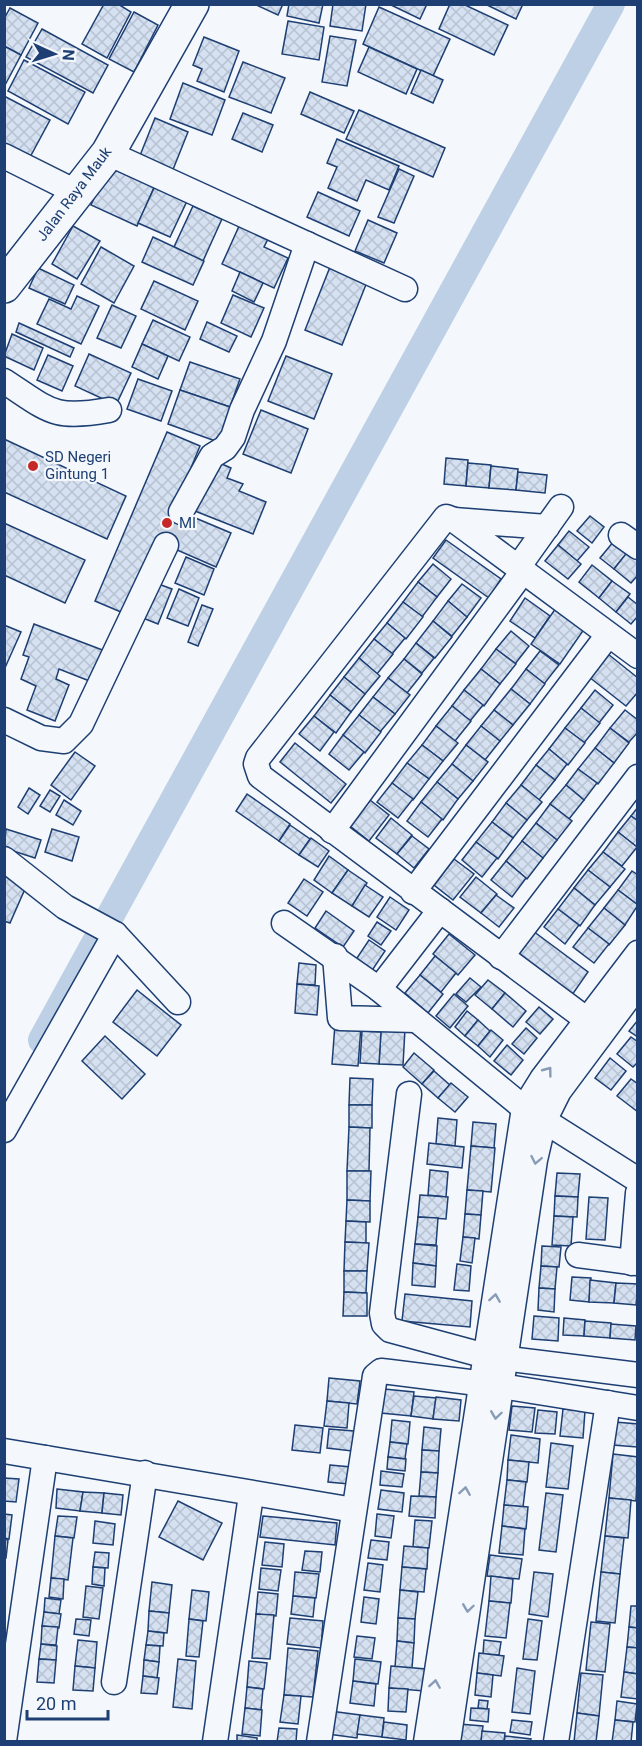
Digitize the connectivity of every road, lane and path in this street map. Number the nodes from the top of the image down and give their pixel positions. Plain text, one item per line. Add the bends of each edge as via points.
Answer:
1 (192, 4) edge
2 (108, 153) junction
3 (4, 156) edge
4 (76, 192) junction
5 (307, 244) junction
6 (4, 286) edge
7 (405, 289) dead end
8 (4, 381) edge
9 (109, 410) dead end
10 (561, 507) dead end
11 (181, 512) tunnel mouth
12 (454, 520) junction
13 (547, 527) junction
14 (166, 545) tunnel mouth
15 (521, 568) junction
16 (608, 635) junction
17 (638, 656) edge
18 (4, 720) edge
19 (638, 777) edge
20 (332, 831) junction
21 (4, 859) edge
22 (413, 892) junction
23 (440, 910) junction
24 (284, 923) dead end
25 (110, 931) junction
26 (638, 953) edge
27 (335, 956) junction
28 (501, 957) junction
29 (638, 985) edge
30 (379, 989) junction
31 (178, 1002) dead end
32 (416, 1020) junction
33 (594, 1026) junction
34 (409, 1094) dead end
35 (524, 1108) junction
36 (544, 1120) junction
37 (4, 1130) edge
38 (638, 1180) edge
39 (638, 1193) edge
40 (578, 1255) dead end
41 (635, 1263) edge
42 (496, 1357) junction
43 (638, 1375) edge
44 (492, 1384) junction
45 (608, 1403) junction
46 (638, 1408) edge
47 (4, 1451) edge
48 (45, 1458) junction
49 (145, 1473) junction
50 (251, 1495) junction
51 (354, 1510) junction
52 (114, 1682) dead end
53 (4, 1741) edge
54 (215, 1742) edge
55 (319, 1742) edge
56 (426, 1742) edge
57 (448, 1742) edge
58 (556, 1742) edge

1 - 2 main road, Jalan Raya Mauk
2 - 4 main road, Jalan Raya Mauk
2 - 5 street
3 - 4 street
4 - 6 main road, Jalan Raya Mauk
5 - 7 street
5 - 11 street via 274,341 233,436 225,448 212,456
8 - 9 street via 53,413 77,416
10 - 13 street
12 - 13 street
12 - 15 street
12 - 20 street via 446,516 258,758 260,776
13 - 15 street
14 - 18 street via 81,724 64,741 41,738
15 - 16 street
15 - 20 street
16 - 17 street
16 - 22 street
19 - 28 street
20 - 22 street
21 - 25 street via 64,907
22 - 23 street
23 - 28 street
23 - 30 street
24 - 27 street
25 - 31 street
25 - 37 street
26 - 33 street
27 - 30 street
27 - 32 street via 340,1017
28 - 33 street
29 - 33 street
30 - 32 street
32 - 35 street
35 -> 33 street
33 - 36 street
34 - 42 street via 382,1313 384,1324 390,1330
35 - 36 street
42 -> 35 street
36 - 38 street
36 -> 42 street
39 - 41 street
40 - 41 street
42 - 43 street
42 - 44 street
44 - 45 street
44 - 51 street via 381,1371 375,1376
56 -> 44 street
44 -> 57 street
45 - 46 street
45 - 58 street
47 - 48 street
48 - 49 street
48 - 53 street
49 - 50 street
49 - 52 street
50 - 51 street
50 - 54 street
51 - 55 street

